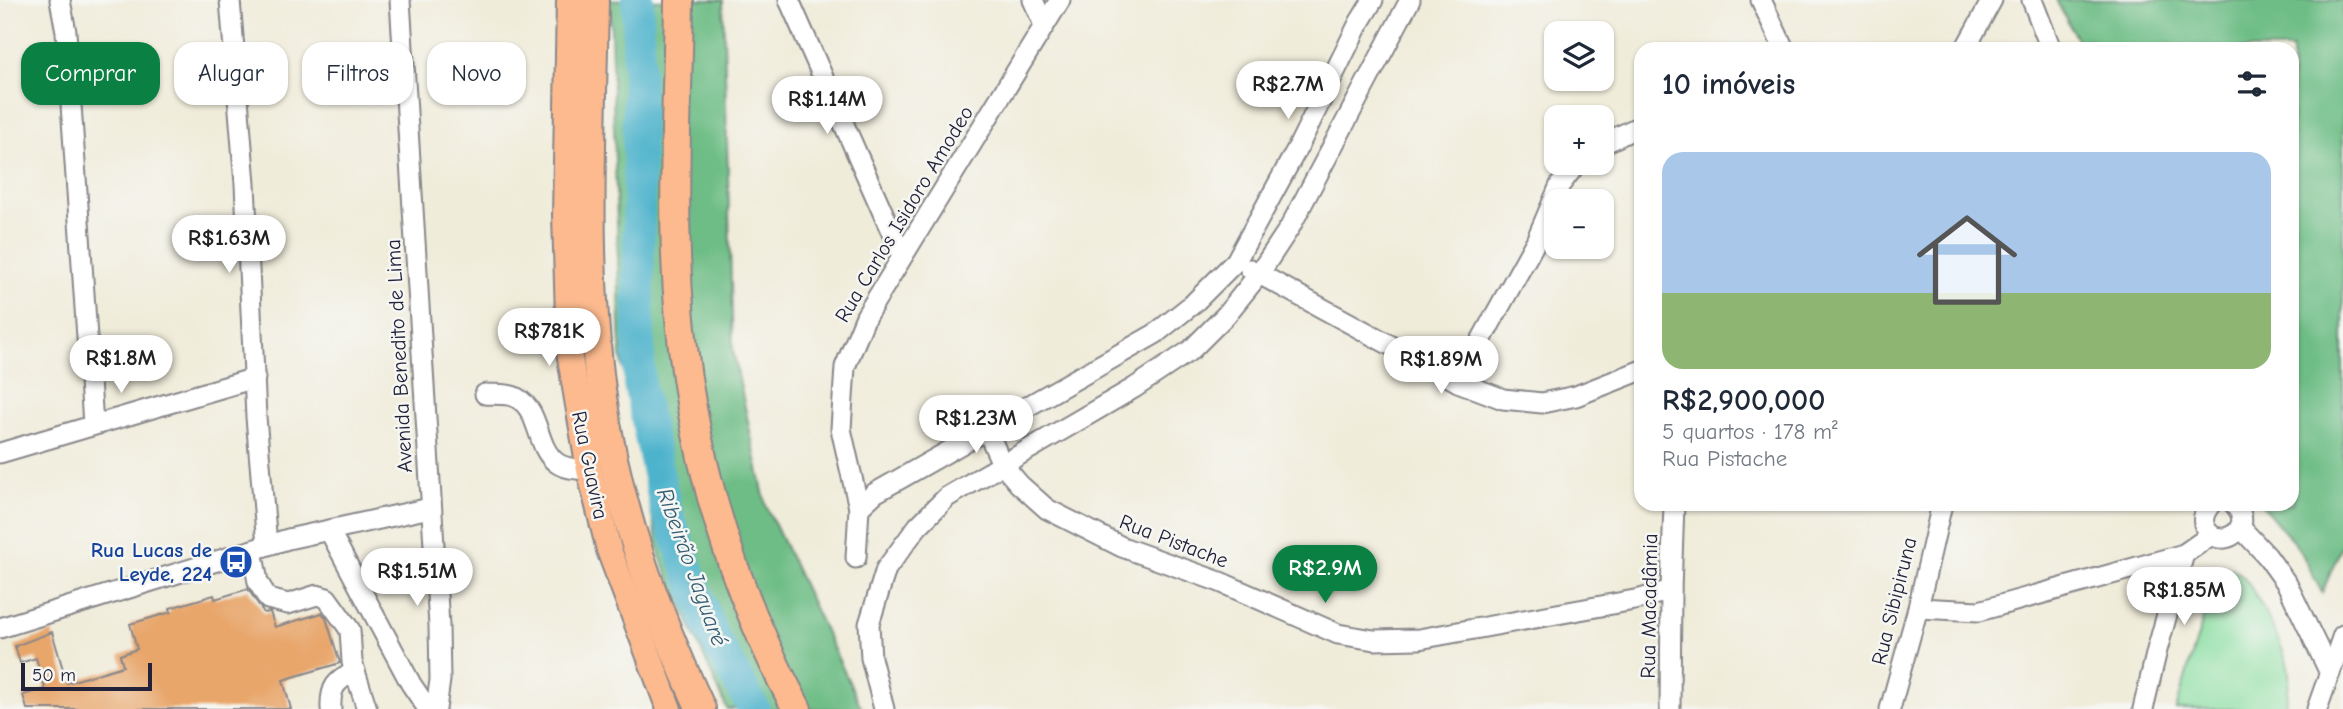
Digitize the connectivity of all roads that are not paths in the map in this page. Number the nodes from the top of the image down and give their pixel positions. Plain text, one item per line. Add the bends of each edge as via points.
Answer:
1 (60, 0) edge
2 (230, 0) edge
3 (400, 0) edge
4 (569, 0) edge
5 (594, 0) edge
6 (679, 0) edge
7 (789, 0) edge
8 (1033, 0) edge
9 (1060, 0) edge
10 (1373, 0) edge
11 (1410, 0) edge
12 (1762, 0) edge
13 (1992, 0) edge
14 (2032, 0) edge
15 (1044, 25) junction
16 (1781, 42) edge
17 (1969, 42) edge
18 (2047, 42) edge
19 (1634, 129) edge
20 (1614, 139) edge
21 (1288, 165) junction
22 (1568, 175) edge
23 (1305, 200) junction
24 (902, 256) junction
25 (1236, 261) junction
26 (1259, 274) junction
27 (1634, 373) edge
28 (255, 378) junction
29 (1458, 382) junction
30 (485, 394) dead end
31 (93, 424) junction
32 (987, 430) junction
33 (0, 453) edge
34 (1002, 464) junction
35 (589, 470) junction
36 (430, 508) junction
37 (859, 508) junction
38 (1674, 511) edge
39 (1940, 511) edge
40 (2207, 511) edge
41 (2238, 511) edge
42 (2240, 527) junction
43 (329, 530) junction
44 (2211, 535) junction
45 (259, 548) junction
46 (2184, 554) junction
47 (856, 558) dead end
48 (1671, 590) junction
49 (1918, 608) junction
50 (0, 628) edge
51 (2343, 635) edge
52 (355, 672) junction
53 (2330, 673) junction
54 (331, 709) edge
55 (367, 709) edge
56 (428, 709) edge
57 (436, 709) edge
58 (669, 709) edge
59 (701, 709) edge
60 (797, 709) edge
61 (884, 709) edge
62 (1670, 709) edge
63 (1890, 709) edge
64 (2143, 709) edge
65 (2317, 709) edge

1 - 31 street
2 - 28 street
3 - 36 street, Avenida Benedito de Lima
4 - 35 main road, Rua Guavira via 566,294 569,352
5 - 59 highway via 592,253 602,398 617,474 648,582
6 - 60 highway via 676,256 693,420 732,566
7 - 24 street
8 - 15 street
9 - 15 street, Rua Carlos Isidoro Amodeo
10 - 21 street
11 - 23 street
12 - 16 street
13 - 17 street
14 - 18 street
15 - 24 street, Rua Carlos Isidoro Amodeo
19 - 20 street
21 - 23 street via 1292,187
21 - 25 street
22 - 29 street
23 - 26 street
24 - 37 street, Rua Carlos Isidoro Amodeo via 866,316 845,367 841,429
25 - 26 street
25 - 32 street via 1155,334
26 - 29 street
26 - 34 street via 1191,350
27 - 29 street via 1576,396 1542,403 1503,399
28 - 31 street
28 - 45 street
30 - 35 street via 515,397 530,408 556,462
31 - 33 street
32 - 34 street, Rua Pistache
32 - 37 street via 892,482
34 - 48 street, Rua Pistache via 1047,509 1122,547 1220,582 1338,634 1374,640 1419,639
34 - 61 street via 947,497 886,569 869,624 871,658
35 - 58 main road, Rua Guavira via 609,550
36 - 43 street
36 - 57 street, Avenida Benedito de Lima via 439,633
37 - 47 street, Rua Carlos Isidoro Amodeo
38 - 48 street, Rua Macadâmia
39 - 49 street, Rua Sibipiruna
40 - 44 street via 2203,518
41 - 42 street
42 - 44 street via 2229,537
42 - 53 street via 2287,584
43 - 45 street
43 - 56 street
44 - 46 street
45 - 50 street
45 - 52 street via 258,582 268,599 288,604 317,595 327,598 350,631
46 - 49 street via 1979,611
46 - 64 street
48 - 62 street, Rua Macadâmia
49 - 63 street, Rua Sibipiruna
51 - 53 street
52 - 54 street via 333,686
52 - 55 street
53 - 65 street

